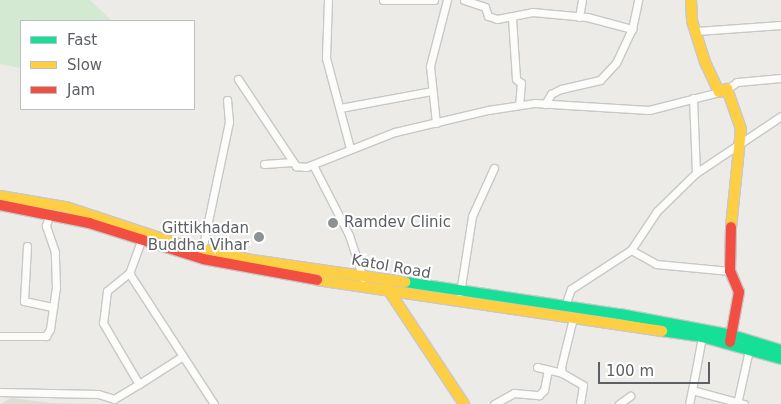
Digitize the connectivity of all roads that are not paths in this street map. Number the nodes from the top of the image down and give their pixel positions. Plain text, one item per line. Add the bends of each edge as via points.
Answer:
1 (328, 0) edge
2 (383, 0) edge
3 (434, 0) edge
4 (447, 0) edge
5 (464, 0) edge
6 (582, 0) edge
7 (638, 0) edge
8 (691, 0) edge
9 (579, 16) junction
10 (512, 18) junction
11 (781, 25) edge
12 (632, 29) junction
13 (697, 31) junction
14 (781, 78) edge
15 (238, 79) dead end
16 (432, 90) junction
17 (723, 90) junction
18 (693, 98) junction
19 (227, 100) dead end
20 (545, 104) junction
21 (519, 105) junction
22 (340, 108) junction
23 (781, 116) edge
24 (436, 123) junction
25 (741, 143) junction
26 (350, 148) junction
27 (293, 162) junction
28 (264, 164) dead end
29 (313, 165) junction
30 (494, 168) dead end
31 (696, 173) junction
32 (0, 196) edge
33 (0, 205) edge
34 (49, 215) junction
35 (142, 237) junction
36 (27, 246) dead end
37 (202, 250) junction
38 (631, 250) junction
39 (730, 271) junction
40 (129, 273) junction
41 (363, 276) junction
42 (383, 282) junction
43 (362, 288) junction
44 (390, 293) junction
45 (460, 293) junction
46 (565, 306) junction
47 (54, 307) junction
48 (568, 318) junction
49 (0, 336) edge
50 (702, 337) junction
51 (730, 340) junction
52 (749, 350) junction
53 (781, 350) edge
54 (183, 356) junction
55 (781, 359) edge
56 (537, 367) dead end
57 (548, 370) junction
58 (562, 373) junction
59 (139, 384) junction
60 (692, 390) junction
61 (0, 392) edge
62 (630, 396) dead end
63 (739, 403) edge
64 (214, 404) edge
65 (464, 404) edge
66 (494, 404) edge
67 (580, 404) edge
68 (619, 404) edge
69 (689, 404) edge

1 - 22 street via 326,58
2 - 3 street
4 - 16 street via 432,50
5 - 10 street via 486,7 488,16
6 - 9 street
7 - 12 street
8 - 13 main road via 690,10
9 - 10 street via 518,12
9 - 12 street
10 - 21 street via 516,79 521,83
11 - 13 street
12 - 20 street via 616,63 600,80 561,89 551,94
13 - 17 main road
14 - 17 street via 737,82
15 - 27 street
16 - 22 street
16 - 24 street
17 - 18 street
17 - 25 main road via 741,129
18 - 20 street via 649,110
18 - 31 street
19 - 37 street via 229,122
20 - 21 street
21 - 24 street
22 - 26 street
23 - 25 street
24 - 26 street
25 - 31 street
25 - 39 main road
26 - 29 street
27 - 28 street
27 - 29 street via 296,166
29 - 41 street via 348,235
30 - 45 street via 472,216
31 - 38 street via 657,211
32 - 35 main road, Katol Road via 66,207
33 - 34 main road, Katol Road
34 - 35 main road, Katol Road
34 - 47 street via 46,226 55,252
35 - 37 main road, Katol Road
35 - 40 street
35 - 43 main road, Katol Road via 203,259
36 - 47 street via 24,300
37 - 41 main road, Katol Road
38 - 39 street via 656,264
38 - 46 street via 580,281 571,289
39 - 51 main road via 739,292
40 - 54 street
40 - 59 street via 107,291 103,323
41 - 42 main road, Katol Road
41 - 43 street
42 - 44 main road
42 - 45 main road, Katol Road
43 - 44 main road, Katol Road
44 - 48 main road, Katol Road
44 - 65 main road
45 - 46 main road, Katol Road
46 - 48 main road
46 - 51 main road, Katol Road
47 - 49 street via 46,336
48 - 50 main road, Katol Road
48 - 58 street
50 - 51 main road, Katol Road
50 - 60 street
51 - 52 main road, Katol Road
51 - 53 main road, Katol Road
52 - 55 main road, Katol Road
52 - 63 street
54 - 59 street
54 - 64 street
56 - 57 street
57 - 58 street
57 - 66 street via 544,390 538,395 514,393
58 - 67 street via 583,385
59 - 61 street via 114,399 98,394
60 - 63 street
60 - 69 street
62 - 68 street

